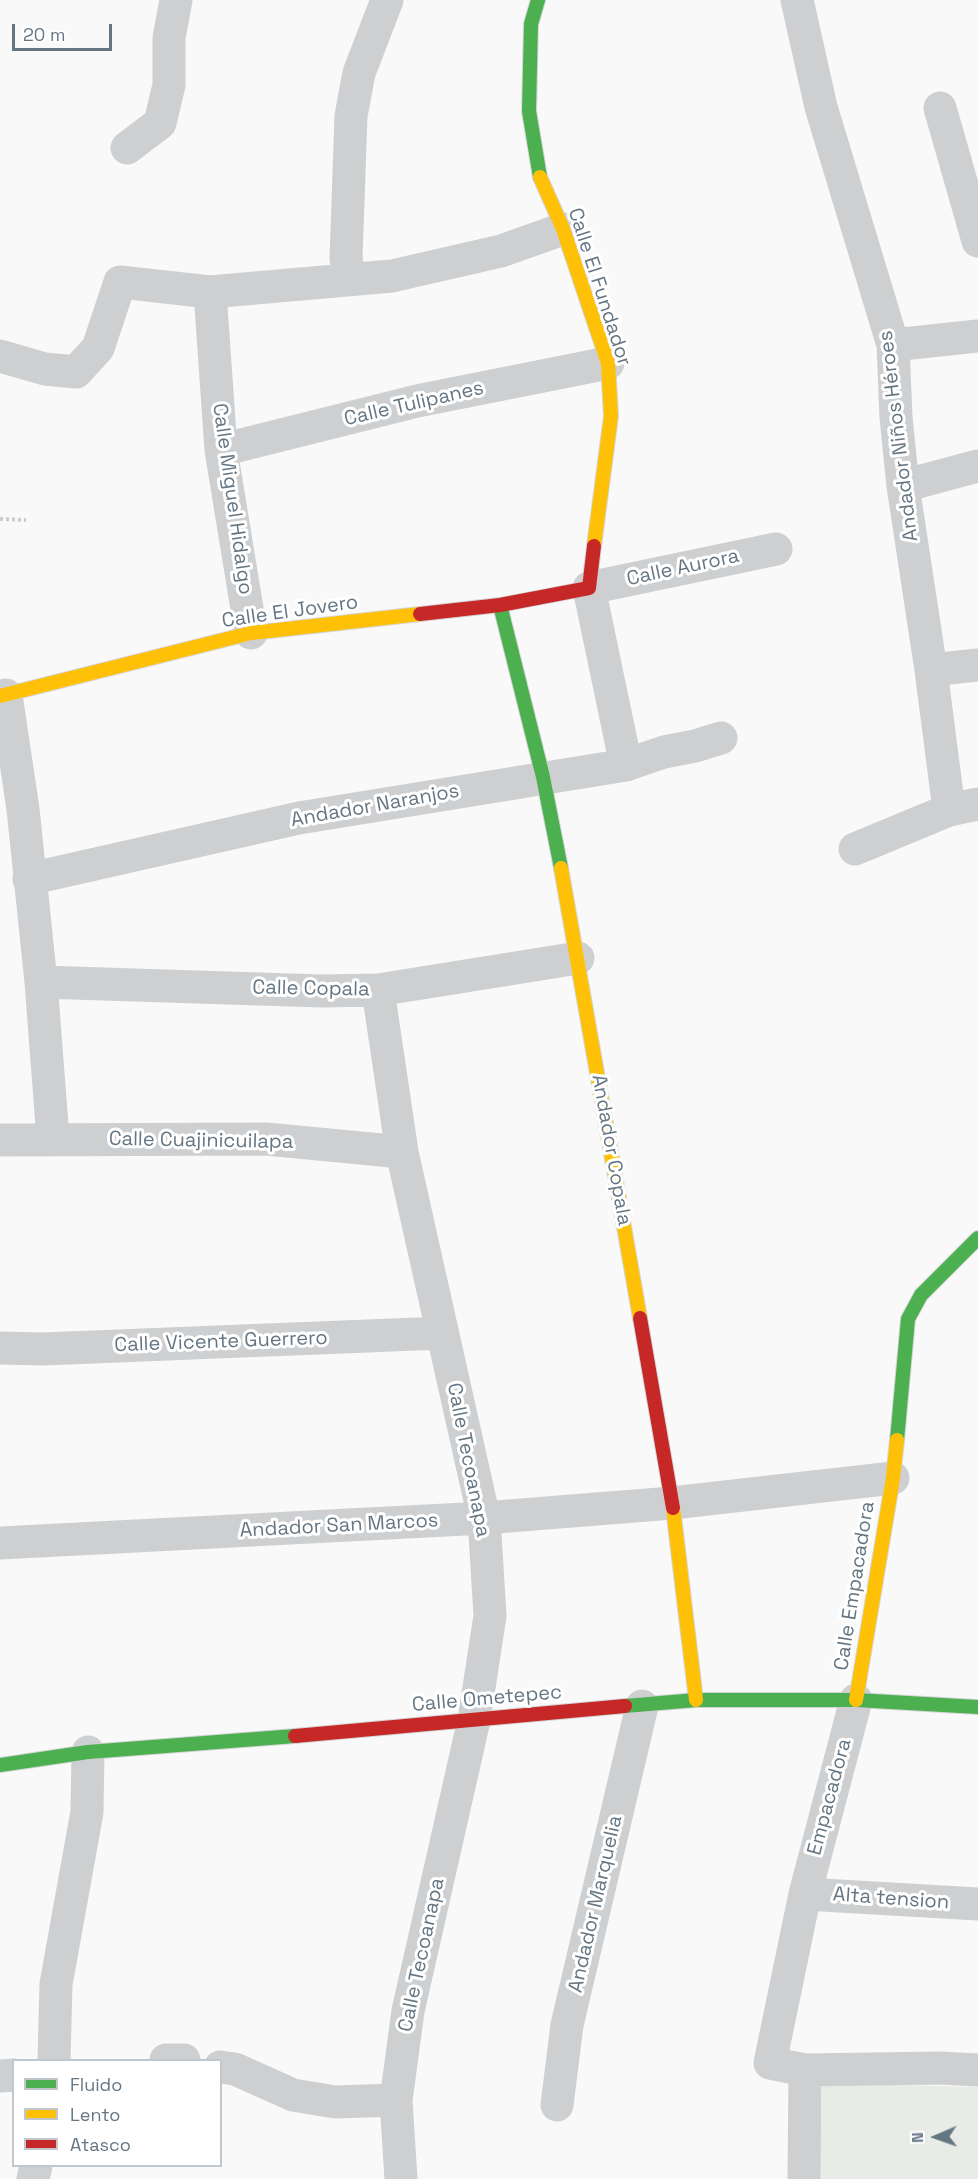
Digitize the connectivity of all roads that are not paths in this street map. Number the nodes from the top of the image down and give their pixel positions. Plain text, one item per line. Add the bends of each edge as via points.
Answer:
1 (176, 0) edge
2 (387, 0) edge
3 (538, 0) edge
4 (797, 0) edge
5 (940, 108) dead end
6 (127, 148) dead end
7 (563, 229) junction
8 (978, 241) edge
9 (349, 278) junction
10 (210, 292) junction
11 (978, 336) edge
12 (893, 345) junction
13 (0, 356) edge
14 (608, 363) junction
15 (221, 450) junction
16 (978, 466) edge
17 (903, 486) junction
18 (776, 549) dead end
19 (589, 588) junction
20 (500, 605) junction
21 (251, 633) junction
22 (978, 665) edge
23 (931, 670) junction
24 (3, 695) edge
25 (721, 738) dead end
26 (626, 765) junction
27 (543, 777) junction
28 (963, 807) edge
29 (855, 849) dead end
30 (30, 879) junction
31 (578, 958) junction
32 (41, 982) junction
33 (378, 990) junction
34 (53, 1139) junction
35 (0, 1140) edge
36 (402, 1152) junction
37 (978, 1238) edge
38 (442, 1333) junction
39 (0, 1348) edge
40 (892, 1478) junction
41 (672, 1503) junction
42 (484, 1518) junction
43 (0, 1544) edge
44 (856, 1700) junction
45 (696, 1701) junction
46 (642, 1706) junction
47 (978, 1707) edge
48 (474, 1720) junction
49 (88, 1752) junction
50 (0, 1765) edge
51 (805, 1894) junction
52 (978, 1904) edge
53 (54, 2059) edge
54 (222, 2067) edge
55 (805, 2070) junction
56 (978, 2070) edge
57 (396, 2100) junction
58 (557, 2104) dead end
59 (400, 2179) edge
60 (804, 2179) edge

1 - 6 street via 169,38 169,85 160,123
2 - 9 street via 358,73 351,116 346,258
3 - 7 street, Calle El Fundador via 531,24 529,111 540,177
4 - 12 street, Andador Niños Héroes via 821,107
5 - 8 street
7 - 9 street via 501,251 392,276
7 - 14 street, Calle El Fundador
9 - 10 street
10 - 13 street via 120,282 98,348 76,372 45,369
10 - 15 street, Calle Miguel Hidalgo
11 - 12 street
12 - 17 street, Andador Niños Héroes
14 - 15 street, Calle Tulipanes via 417,401
14 - 19 street, Calle El Fundador via 611,416
15 - 21 street, Calle Miguel Hidalgo
16 - 17 street
17 - 23 street, Andador Niños Héroes
18 - 19 street, Calle Aurora
19 - 20 street, Calle El Jovero
19 - 26 street
20 - 21 street, Calle El Jovero
20 - 27 street, Andador Copala
21 - 24 street, Calle El Jovero
22 - 23 street
23 - 28 street, Andador Niños Héroes
24 - 30 street via 23,809
25 - 26 street, Andador Naranjos
26 - 27 street, Andador Naranjos
27 - 30 street, Andador Naranjos via 299,818
27 - 31 street, Andador Copala
28 - 29 street
30 - 32 street
31 - 33 street, Calle Copala
31 - 41 street, Andador Copala
32 - 33 street, Calle Copala
32 - 34 street
33 - 36 street, Calle Tecoanapa
34 - 35 street, Calle Cuajinicuilapa
34 - 36 street, Calle Cuajinicuilapa via 266,1138
36 - 38 street, Calle Tecoanapa
37 - 40 street, Calle Empacadora via 921,1294 908,1319
38 - 39 street, Calle Vicente Guerrero
38 - 42 street, Calle Tecoanapa
40 - 41 street, Andador San Marcos
40 - 44 street, Calle Empacadora
41 - 42 street, Andador San Marcos
41 - 45 street, Andador Copala
42 - 43 street, Andador San Marcos
42 - 48 street, Calle Tecoanapa via 490,1616
44 - 45 street, Calle Ometepec
44 - 47 street, Calle Ometepec
44 - 51 street, Empacadora
45 - 46 street, Calle Ometepec
46 - 48 street, Calle Ometepec
46 - 58 street, Andador Marquelia via 567,2025
48 - 49 street, Calle Ometepec
48 - 57 street, Calle Tecoanapa via 408,2011
49 - 50 street, Calle Ometepec
49 - 53 street via 87,1812 57,1984
51 - 52 street, Alta tension
51 - 55 street, Empacadora via 770,2063
54 - 57 street via 293,2095 335,2102
55 - 56 street
55 - 60 street
57 - 59 street, Calle Tecoanapa

